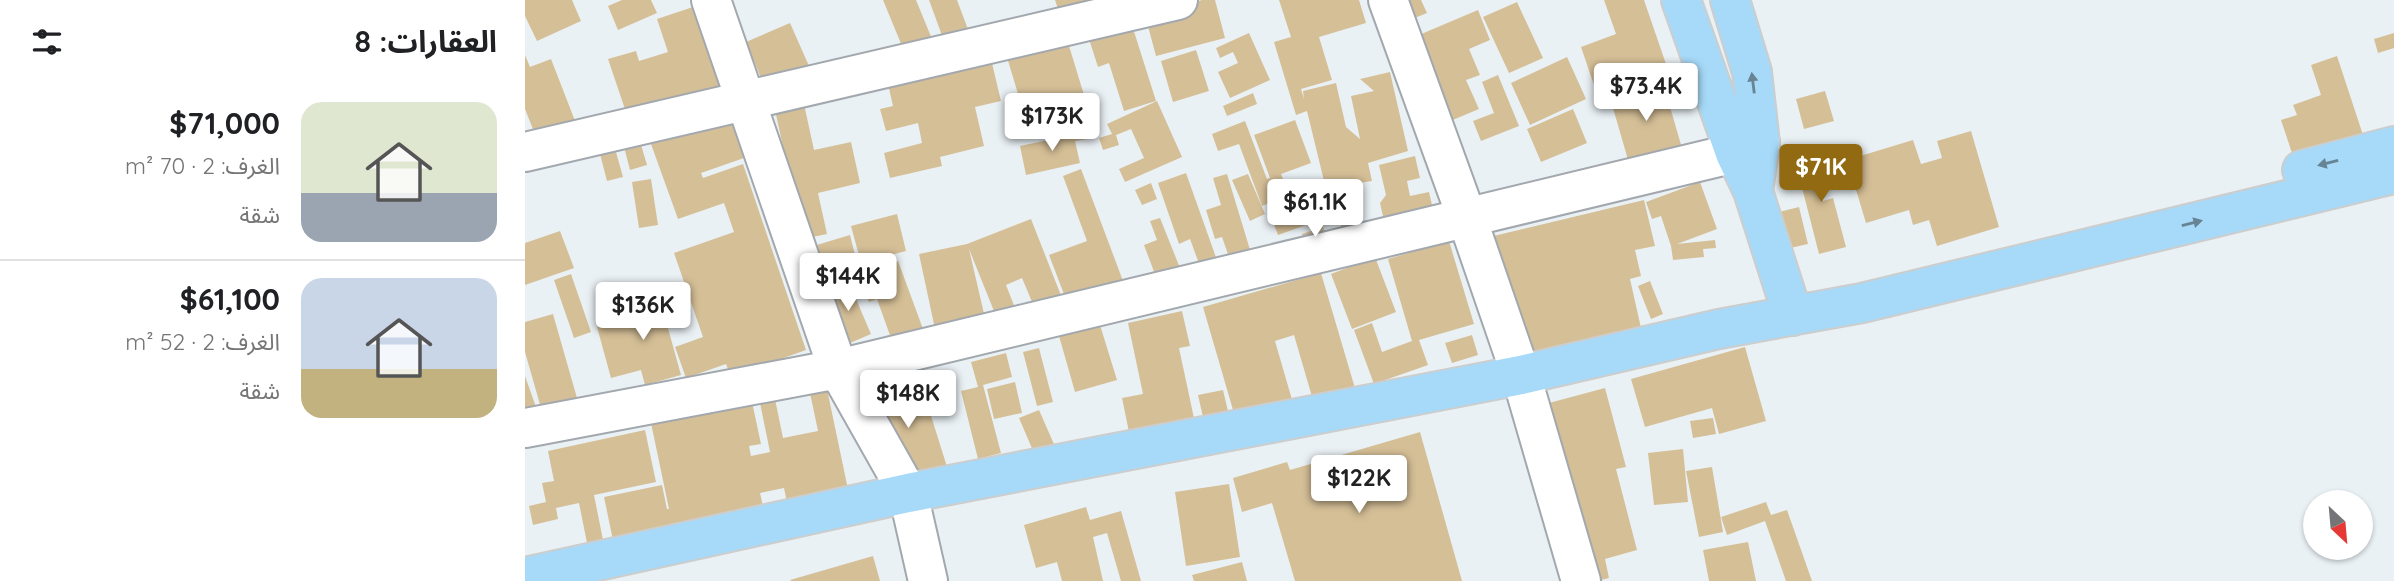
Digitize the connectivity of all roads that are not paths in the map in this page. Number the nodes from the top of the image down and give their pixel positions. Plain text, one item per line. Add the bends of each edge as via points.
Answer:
1 (711, 0) edge
2 (1178, 0) edge
3 (1388, 0) edge
4 (1681, 0) edge
5 (1730, 0) edge
6 (746, 100) junction
7 (2394, 146) edge
8 (1747, 148) junction
9 (525, 152) edge
10 (2394, 174) edge
11 (1467, 218) junction
12 (1791, 311) junction
13 (838, 369) junction
14 (1521, 375) junction
15 (525, 428) edge
16 (908, 493) junction
17 (525, 577) edge
18 (927, 581) edge
19 (1581, 581) edge

1 - 6 street
2 - 6 street
3 - 11 street
4 - 8 main road
8 -> 5 main road via 1752,72
6 - 9 street
6 - 13 street
7 -> 12 main road via 1880,278
8 - 11 street
8 - 12 main road via 1753,191
12 -> 10 main road via 1862,303
11 - 13 street
11 - 14 street
12 - 14 main road
13 - 15 street
13 - 16 street
14 - 16 main road
14 - 19 street
16 - 17 main road
16 - 18 street

